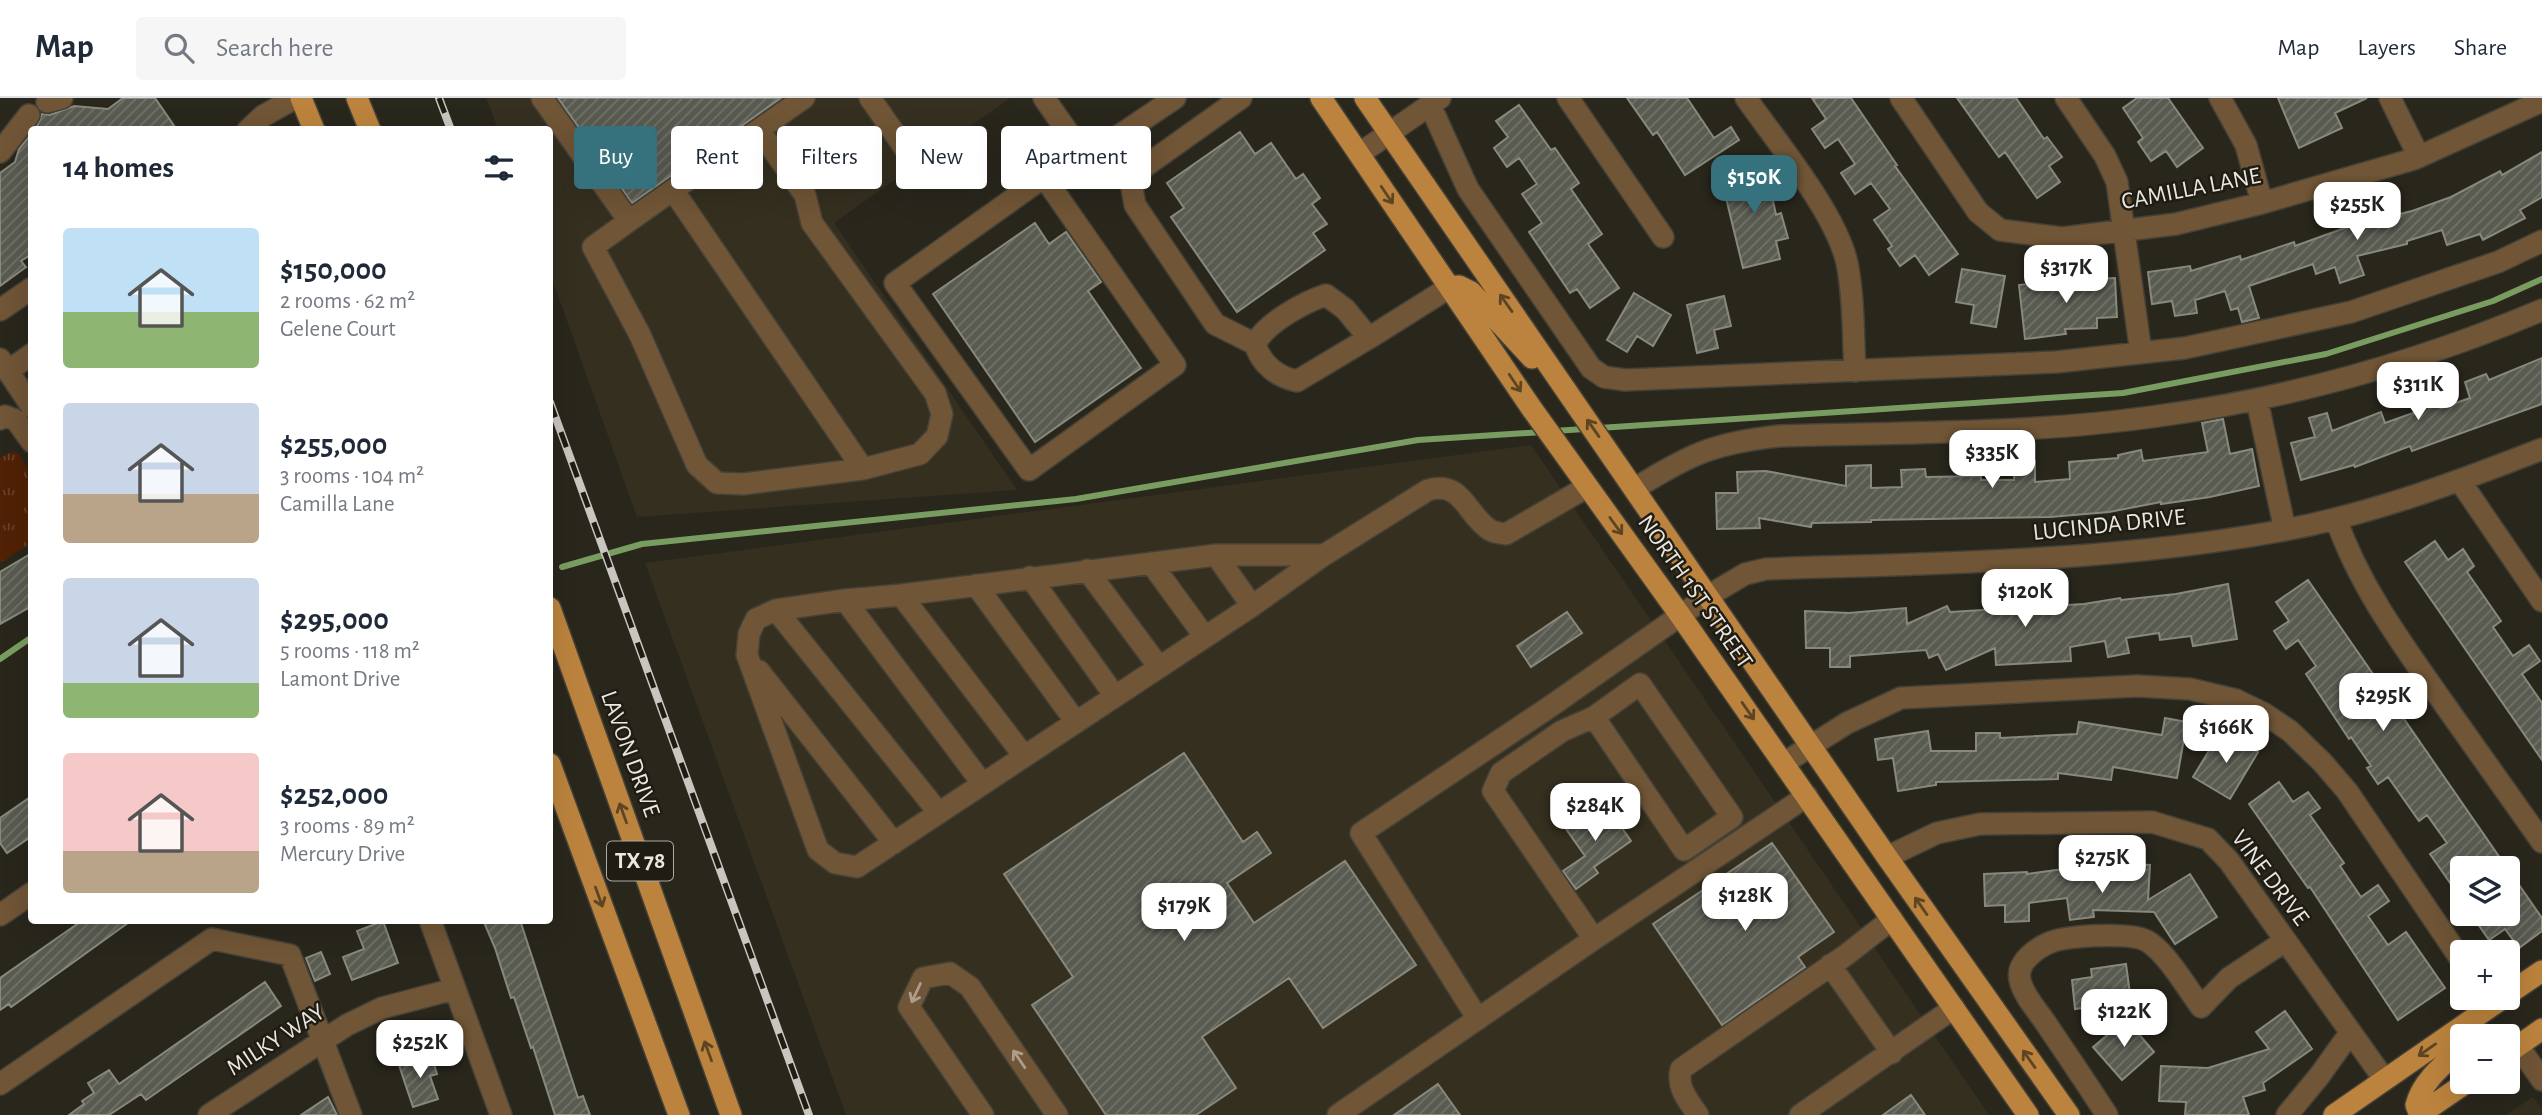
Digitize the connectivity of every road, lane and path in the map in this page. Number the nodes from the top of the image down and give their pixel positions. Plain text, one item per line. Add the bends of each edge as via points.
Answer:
1 (295, 98) edge
2 (302, 98) edge
3 (357, 98) edge
4 (542, 98) edge
5 (804, 98) edge
6 (870, 98) edge
7 (1044, 98) edge
8 (1175, 98) edge
9 (1241, 98) edge
10 (1321, 98) edge
11 (1365, 98) edge
12 (1568, 98) edge
13 (1746, 98) edge
14 (1900, 98) edge
15 (2066, 98) edge
16 (2220, 98) edge
17 (2390, 98) edge
18 (2540, 100) edge
19 (1435, 102) edge
20 (29, 115) dead end
21 (256, 126) edge
22 (312, 126) edge
23 (368, 126) edge
24 (1064, 126) edge
25 (1134, 126) edge
26 (763, 127) edge
27 (1389, 133) junction
28 (763, 136) edge
29 (896, 136) edge
30 (0, 152) edge
31 (1359, 154) junction
32 (2419, 158) junction
33 (1151, 162) edge
34 (1044, 177) joint
35 (1132, 189) edge
36 (673, 190) joint
37 (2262, 203) junction
38 (629, 221) junction
39 (2124, 230) junction
40 (1663, 237) dead end
41 (2542, 241) edge
42 (1450, 287) junction
43 (28, 291) edge
44 (0, 310) edge
45 (2542, 310) edge
46 (1369, 338) junction
47 (1255, 344) junction
48 (2141, 353) junction
49 (28, 356) edge
50 (4, 365) edge
51 (1855, 370) junction
52 (1573, 400) junction
53 (2257, 400) junction
54 (28, 401) edge
55 (0, 419) edge
56 (28, 431) edge
57 (2542, 449) edge
58 (863, 469) junction
59 (1581, 479) junction
60 (2460, 481) junction
61 (1634, 489) junction
62 (2336, 519) junction
63 (2285, 530) junction
64 (1216, 555) junction
65 (1324, 555) junction
66 (1151, 563) junction
67 (1087, 570) junction
68 (1030, 577) junction
69 (976, 585) junction
70 (901, 595) junction
71 (1708, 596) junction
72 (845, 600) junction
73 (2542, 601) edge
74 (1252, 606) junction
75 (776, 610) junction
76 (1679, 615) junction
77 (553, 616) edge
78 (1205, 637) junction
79 (747, 655) junction
80 (1159, 667) junction
81 (1115, 696) junction
82 (1594, 717) junction
83 (1076, 722) junction
84 (1810, 745) junction
85 (1024, 756) junction
86 (1784, 763) junction
87 (553, 772) edge
88 (982, 783) junction
89 (1807, 796) junction
90 (939, 813) junction
91 (2542, 842) edge
92 (894, 843) junction
93 (1887, 857) junction
94 (28, 896) edge
95 (0, 915) edge
96 (1892, 919) junction
97 (431, 924) edge
98 (1594, 939) junction
99 (2285, 941) junction
100 (2450, 943) edge
101 (1961, 962) junction
102 (1830, 965) junction
103 (2542, 971) edge
104 (1935, 980) junction
105 (2520, 985) edge
106 (454, 989) junction
107 (1954, 1008) junction
108 (2482, 1010) edge
109 (1478, 1019) junction
110 (2542, 1029) edge
111 (2350, 1033) junction
112 (324, 1040) junction
113 (2520, 1045) edge
114 (1892, 1053) junction
115 (2520, 1057) edge
116 (2450, 1059) edge
117 (2384, 1080) junction
118 (2542, 1080) edge
119 (0, 1084) edge
120 (2450, 1094) edge
121 (209, 1115) edge
122 (351, 1115) edge
123 (501, 1115) edge
124 (679, 1115) edge
125 (731, 1115) edge
126 (983, 1115) edge
127 (1058, 1115) edge
128 (1338, 1115) edge
129 (1698, 1115) edge
130 (1800, 1115) edge
131 (2028, 1115) edge
132 (2069, 1115) edge
133 (2108, 1115) edge
134 (2287, 1115) edge
135 (2333, 1115) edge
136 (2420, 1115) edge

1 - 21 street
2 - 22 main road
3 - 23 main road
4 - 38 street
5 - 26 street
6 - 29 street
7 - 24 street
8 - 25 street
9 - 33 street
10 - 31 main road, NORTH 1ST STREET
11 - 27 main road, NORTH 1ST STREET
12 - 40 street
13 - 51 street via 1822,208 1839,242 1851,294
14 - 39 street, CAMILLA LANE via 1978,212 2000,230 2062,237
15 - 39 street via 2117,182
16 - 37 street via 2246,145
17 - 32 street
18 - 32 street, CAMILLA LANE
19 - 27 street
19 - 51 street via 1468,189 1591,368 1604,377 1625,380
20 - 30 street
27 - 31 street
52 -> 27 main road, NORTH 1ST STREET
28 - 58 street via 805,195 812,223 936,393 942,414 937,436 920,454
31 -> 42 main road, NORTH 1ST STREET
32 - 37 street, CAMILLA LANE
34 - 34 street via 895,283 1029,470 1175,365
35 - 47 street via 1135,205 1215,324
36 - 38 street
36 - 58 street
37 - 39 street, CAMILLA LANE via 2176,224
38 - 58 street via 593,247 640,335 697,465 717,483 743,484
39 - 48 street
41 - 48 street via 2350,312 2185,348
42 - 46 street
42 - 52 main road via 1471,292
42 -> 59 main road, NORTH 1ST STREET
43 - 44 street
45 - 53 street via 2483,335 2340,381
46 - 47 street via 1297,381 1283,379 1259,355
46 - 47 street via 1345,309 1326,295 1308,300 1286,315
48 - 51 street via 2056,362
49 - 50 street
50 - 54 street
61 -> 52 main road, NORTH 1ST STREET
53 - 61 street via 2042,427 1743,440 1690,455
53 - 63 street
55 - 56 street via 5,416
57 - 60 street, LUCINDA DRIVE
59 - 65 street via 1506,534 1492,531 1454,491 1428,490
59 -> 76 main road, NORTH 1ST STREET
60 - 62 street, LUCINDA DRIVE
60 - 73 street
61 - 71 main road, NORTH 1ST STREET
62 - 63 street, LUCINDA DRIVE
62 - 91 street via 2362,580 2405,648
63 - 71 street, LUCINDA DRIVE via 2049,559 1766,569 1745,574
64 - 65 street
64 - 66 street
64 - 74 street
65 - 74 street
66 - 67 street
66 - 78 street
67 - 68 street
67 - 80 street
68 - 69 street
68 - 81 street
69 - 70 street
69 - 83 street
70 - 72 street
70 - 85 street
71 - 76 street, LUCINDA DRIVE
71 - 84 main road, NORTH 1ST STREET
72 - 75 street
72 - 88 street
74 - 78 street
75 - 79 street via 757,619
75 - 90 street
76 -> 86 main road, NORTH 1ST STREET
76 - 109 street, LUCINDA DRIVE via 1361,833
125 -> 77 main road, LAVON DRIVE / TX 78
78 - 80 street
79 - 92 street
79 - 92 street via 818,850 835,863 858,867
80 - 81 street
81 - 83 street
82 - 82 street via 1684,850 1732,817 1640,684
82 - 98 street via 1562,731 1501,773 1493,791
83 - 85 street
84 - 86 street
84 - 93 main road, NORTH 1ST STREET
84 - 100 street via 1901,698 2137,685 2190,689 2236,700 2290,731 2347,790
85 - 88 street
86 - 89 main road, NORTH 1ST STREET
87 -> 124 main road, TX 78
88 - 90 street
89 - 96 main road, NORTH 1ST STREET
89 - 98 street
90 - 92 street
93 - 99 street, VINE DRIVE via 1937,833 1980,824 2152,822 2207,839 2229,861
101 -> 93 main road, NORTH 1ST STREET
94 - 95 street
96 - 102 street
96 - 104 main road, NORTH 1ST STREET
97 - 106 street
98 - 109 street
99 - 111 street, VINE DRIVE
99 - 133 street via 2229,978 2201,1007 2159,951 2138,938 2060,939 2026,958 2020,980 2032,1003
101 - 104 main road
132 -> 101 main road, NORTH 1ST STREET
102 - 114 street
102 - 129 street via 1681,1069 1682,1091
103 - 105 main road
104 - 107 main road, NORTH 1ST STREET
106 - 112 street, MILKY WAY via 382,1008
106 - 123 street
107 - 114 street
107 - 131 main road, NORTH 1ST STREET
108 -> 117 main road
109 - 128 street
110 - 113 main road
111 - 117 street, VINE DRIVE
111 - 134 street
112 - 119 street via 290,955 212,939
112 - 121 street, MILKY WAY
112 - 122 street
114 - 130 street
115 - 118 street
116 - 136 main road via 2420,1091 2416,1105
117 - 135 main road
120 - 136 main road
127 -> 126 street via 970,987 950,973 923,978 909,1007

